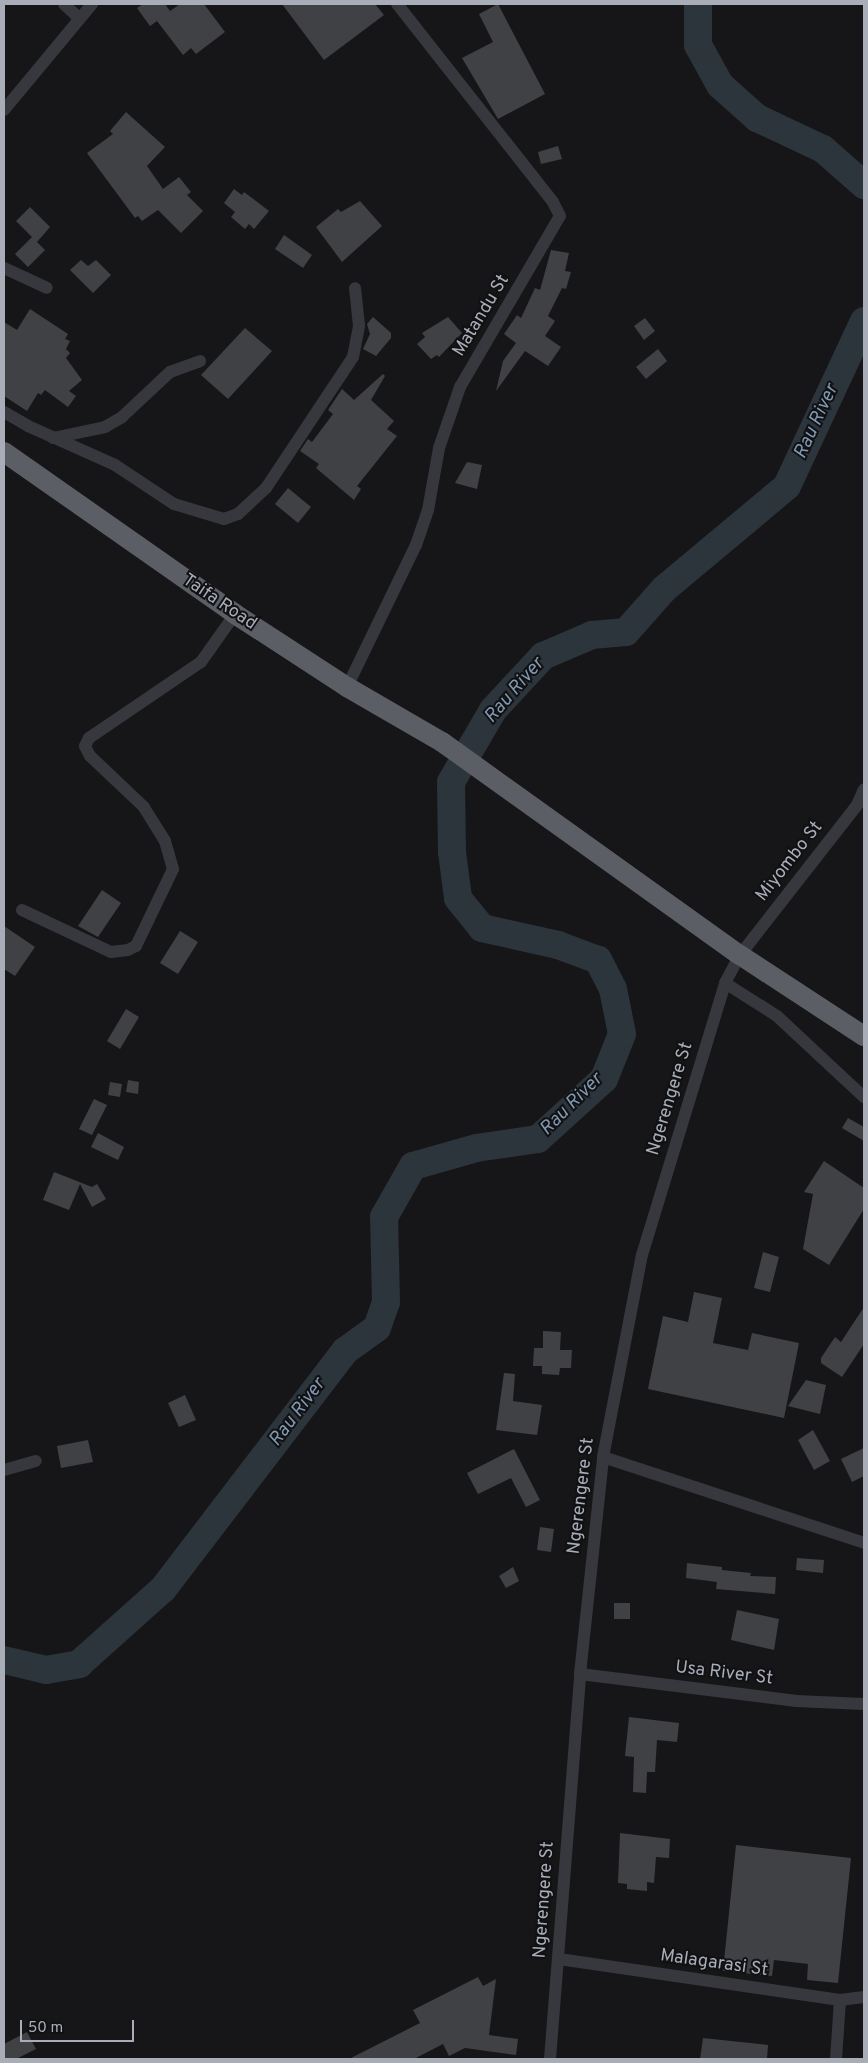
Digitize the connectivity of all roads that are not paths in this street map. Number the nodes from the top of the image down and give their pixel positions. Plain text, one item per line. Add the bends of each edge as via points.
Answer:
1 (64, 4) edge
2 (92, 4) edge
3 (397, 4) edge
4 (79, 18) junction
5 (4, 110) edge
6 (4, 268) edge
7 (47, 288) dead end
8 (355, 288) dead end
9 (200, 361) dead end
10 (4, 412) edge
11 (53, 438) junction
12 (4, 452) edge
13 (235, 614) junction
14 (346, 687) junction
15 (864, 789) edge
16 (861, 807) edge
17 (22, 910) dead end
18 (740, 955) junction
19 (725, 983) junction
20 (864, 1036) edge
21 (864, 1097) edge
22 (603, 1457) junction
23 (36, 1461) dead end
24 (4, 1470) edge
25 (864, 1543) edge
26 (580, 1674) junction
27 (864, 1704) edge
28 (559, 1959) junction
29 (864, 1997) edge
30 (840, 2000) junction
31 (550, 2059) edge
32 (836, 2059) edge

1 - 4 street
2 - 4 street
3 - 14 street, Matandu St via 553,202 560,216 460,387 440,448 428,510 416,545
4 - 5 street
6 - 7 street
8 - 11 street via 359,326 353,357 266,488 238,514 224,519 208,517 174,504 115,465
9 - 11 street via 170,372 122,417 105,427
10 - 11 street
12 - 13 highway, Taifa Road
13 - 14 highway, Taifa Road
13 - 17 street via 202,662 89,738 85,746 90,756 144,807 165,841 173,869 136,946 111,952
14 - 18 highway, Taifa Road via 442,742
15 - 16 street, Miyombo St
16 - 18 street, Miyombo St
18 - 19 street, Ngerengere St
18 - 20 highway, Taifa Road
19 - 21 street via 777,1016
19 - 22 street, Ngerengere St via 642,1255
22 - 25 street
22 - 26 street, Ngerengere St
23 - 24 street
26 - 27 street, Usa River St via 796,1701
26 - 28 street, Ngerengere St
28 - 30 street, Malagarasi St
28 - 31 street, Ngerengere St
29 - 30 street, Malagarasi St
30 - 32 street

